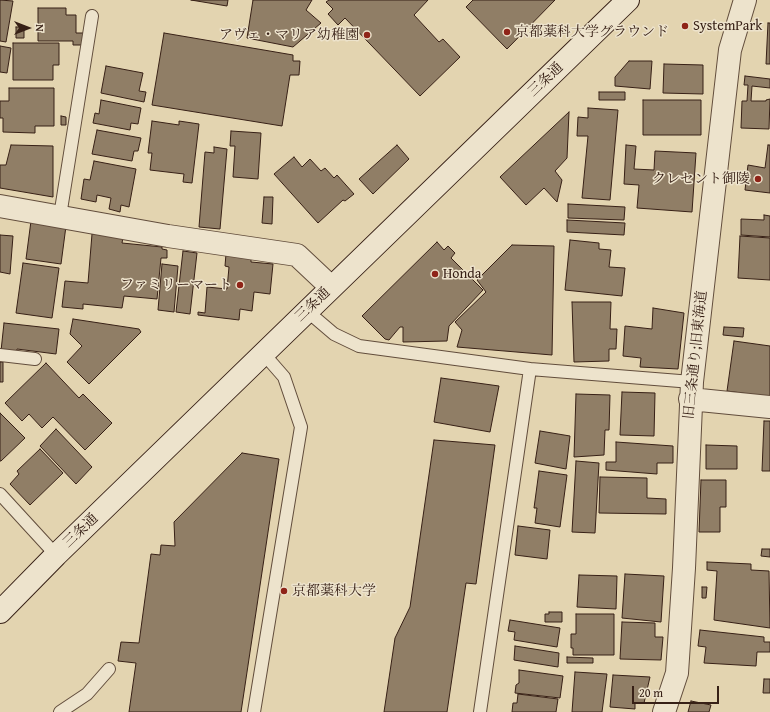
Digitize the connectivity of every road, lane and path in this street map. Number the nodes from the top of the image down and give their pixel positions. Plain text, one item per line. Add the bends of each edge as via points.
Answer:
1 (628, 0) edge
2 (745, 0) edge
3 (92, 16) dead end
4 (0, 206) edge
5 (60, 216) junction
6 (331, 288) junction
7 (307, 311) junction
8 (264, 353) junction
9 (0, 355) edge
10 (35, 359) dead end
11 (530, 369) junction
12 (691, 390) junction
13 (770, 407) edge
14 (0, 494) edge
15 (56, 556) junction
16 (0, 612) edge
17 (109, 669) dead end
18 (60, 712) edge
19 (254, 712) edge
20 (480, 712) edge
21 (664, 712) edge

1 - 6 street, 三条通
2 - 12 street, 旧三条通り;旧東海道 via 730,50
3 - 5 lane
4 - 5 street
5 - 6 street via 168,236 297,255
6 - 7 street, 三条通
7 - 8 street, 三条通
7 - 11 lane via 334,334 359,346
8 - 15 street, 三条通
8 - 19 lane via 284,377 301,427
9 - 10 lane
11 - 12 lane
11 - 20 lane
12 - 13 street
12 - 21 street, 旧三条通り;旧東海道 via 677,673
14 - 15 lane
15 - 16 street, 三条通
17 - 18 lane via 87,694

